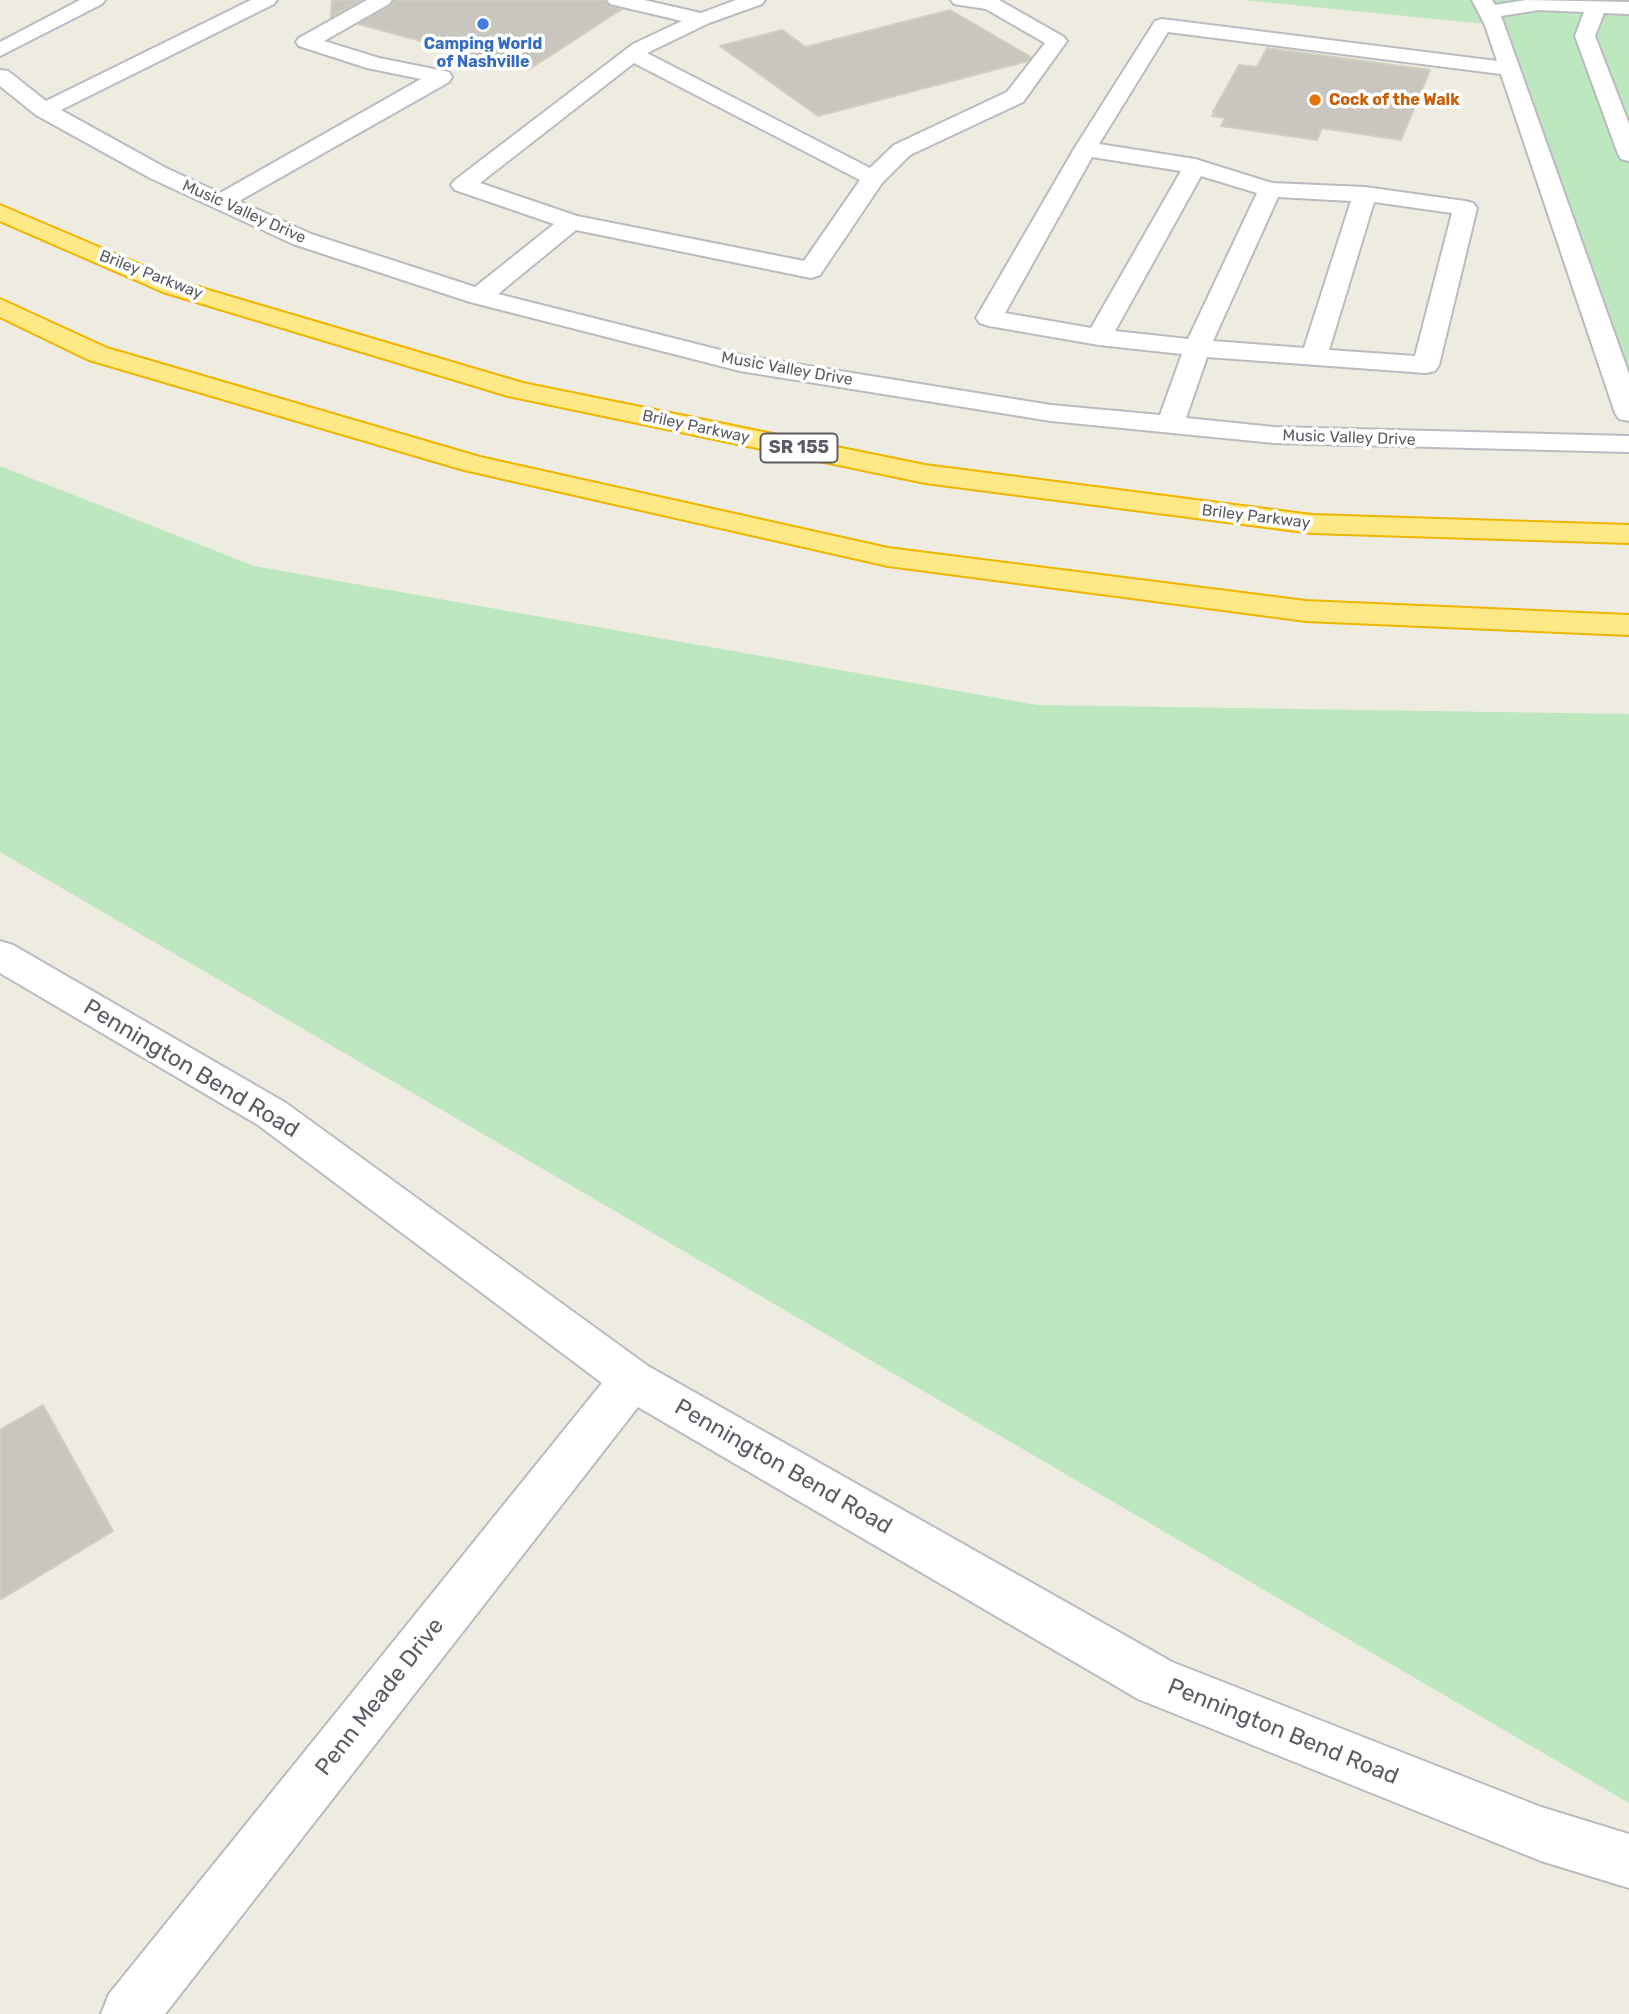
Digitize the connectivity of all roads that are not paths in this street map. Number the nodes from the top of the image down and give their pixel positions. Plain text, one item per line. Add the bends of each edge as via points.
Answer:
1 (267, 0) edge
2 (382, 0) edge
3 (617, 0) edge
4 (755, 0) edge
5 (961, 0) edge
6 (90, 1) edge
7 (1485, 6) edge
8 (1596, 7) junction
9 (1629, 8) edge
10 (702, 19) junction
11 (0, 50) edge
12 (632, 54) junction
13 (1510, 69) junction
14 (0, 76) edge
15 (44, 110) junction
16 (1086, 149) junction
17 (1629, 154) edge
18 (1195, 166) junction
19 (873, 178) junction
20 (1270, 190) junction
21 (1365, 194) junction
22 (220, 202) junction
23 (0, 212) edge
24 (571, 222) junction
25 (479, 298) junction
26 (0, 307) edge
27 (1099, 337) junction
28 (1198, 348) junction
29 (1314, 357) junction
30 (1629, 413) edge
31 (1170, 425) junction
32 (1629, 444) edge
33 (1629, 534) edge
34 (1629, 625) edge
35 (0, 955) edge
36 (632, 1380) junction
37 (1629, 1861) edge
38 (128, 2014) edge

1 - 15 street
2 - 22 street via 306,42 440,78
3 - 10 street
4 - 10 street
5 - 19 street via 991,5 1056,41 1015,97 902,150
6 - 11 street
7 - 8 street
7 - 13 street
8 - 9 street
8 - 17 street via 1585,36
10 - 12 street
12 - 19 street
12 - 24 street via 463,184
13 - 16 street via 1162,25
13 - 30 street
14 - 15 street, Music Valley Drive
15 - 22 street, Music Valley Drive
16 - 18 street
16 - 27 street via 989,318
18 - 20 street
18 - 27 street
19 - 24 street via 811,270
20 - 21 street
20 - 28 street
21 - 29 street
21 - 29 street via 1465,208 1426,365
22 - 25 street, Music Valley Drive via 302,239
23 - 33 highway, Briley Parkway / SR 155 via 172,287 518,390 925,474 1312,524
24 - 25 street
25 - 31 street, Music Valley Drive via 740,363 1051,413
26 - 34 highway via 98,354 474,464 888,557 1306,611
27 - 28 street
28 - 29 street
28 - 31 street
31 - 32 street, Music Valley Drive via 1274,435
35 - 36 street, Pennington Bend Road via 272,1114
36 - 37 street, Pennington Bend Road via 1156,1681 1541,1834
36 - 38 street, Penn Meade Drive

